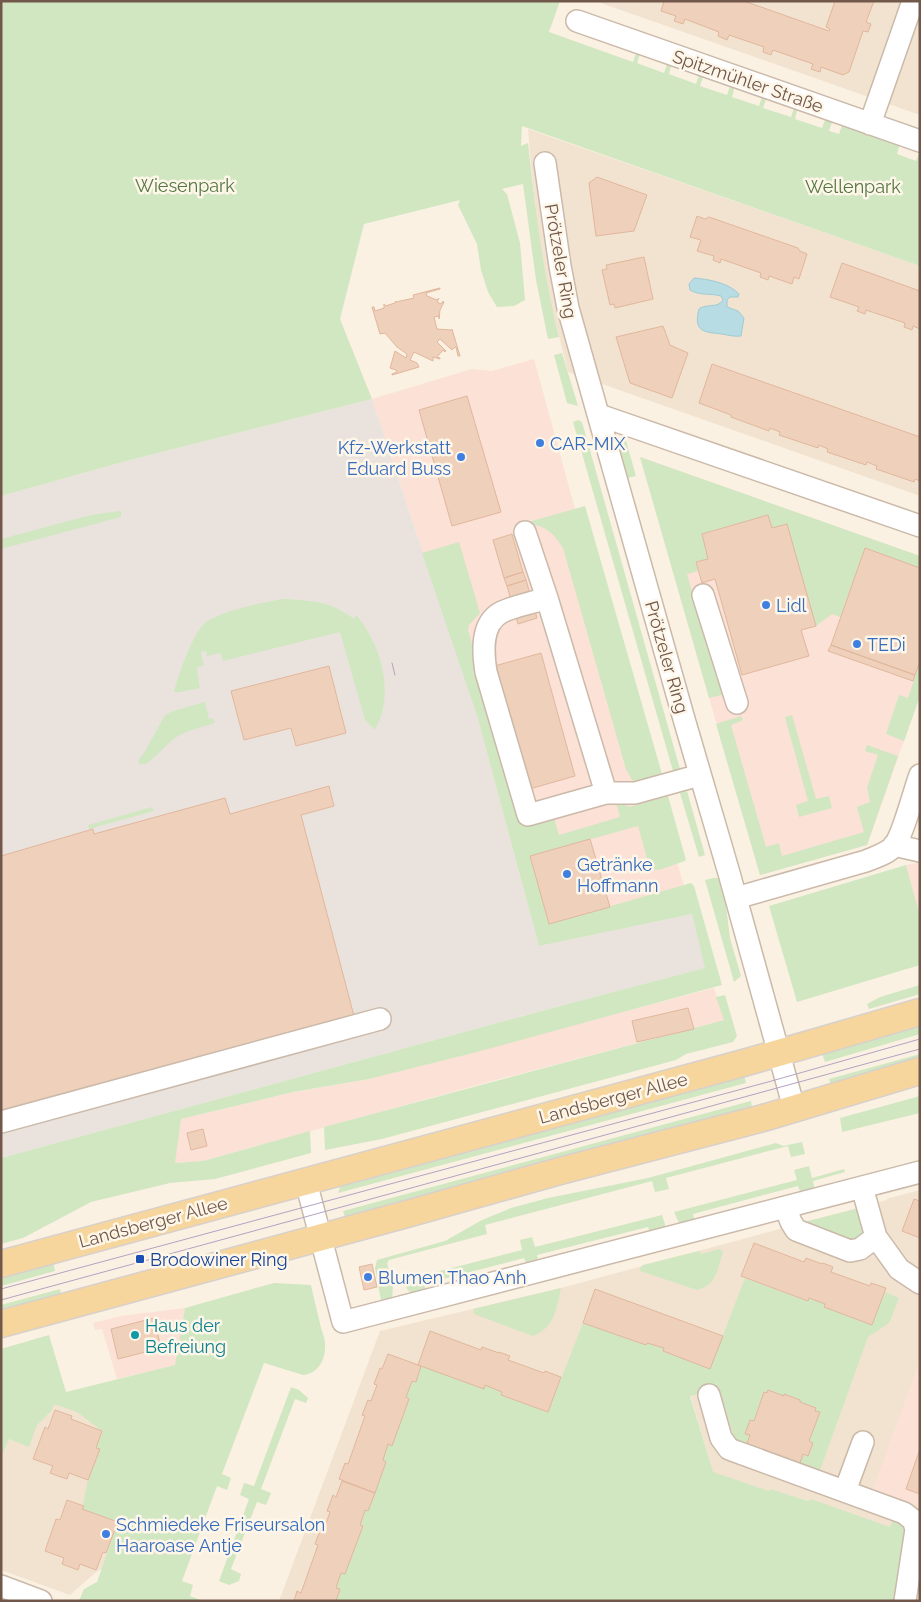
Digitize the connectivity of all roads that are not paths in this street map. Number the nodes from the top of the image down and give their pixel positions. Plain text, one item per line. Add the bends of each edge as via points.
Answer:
1 (912, 1) edge
2 (577, 21) dead end
3 (870, 124) junction
4 (920, 141) edge
5 (545, 163) dead end
6 (599, 415) junction
7 (920, 526) edge
8 (525, 532) dead end
9 (703, 595) dead end
10 (547, 598) junction
11 (737, 703) dead end
12 (700, 774) junction
13 (920, 775) edge
14 (606, 793) junction
15 (894, 845) junction
16 (920, 851) edge
17 (736, 898) junction
18 (920, 1012) edge
19 (380, 1019) dead end
20 (778, 1053) junction
21 (920, 1071) edge
22 (794, 1108) junction
23 (1, 1122) edge
24 (920, 1172) edge
25 (306, 1182) junction
26 (862, 1187) junction
27 (786, 1208) junction
28 (321, 1238) junction
29 (872, 1241) junction
30 (1, 1264) edge
31 (920, 1283) edge
32 (1, 1324) edge
33 (709, 1395) dead end
34 (863, 1442) dead end
35 (845, 1491) junction
36 (1, 1586) edge
37 (41, 1601) edge
38 (905, 1601) edge

1 - 3 street
2 - 3 street, Spitzmühler Straße
3 - 4 street, Spitzmühler Straße
5 - 6 street, Prötzeler Ring via 568,308
6 - 7 street
6 - 12 street, Prötzeler Ring
8 - 10 street
9 - 11 street
10 - 14 street
10 - 14 street via 501,612 490,623 483,652 528,815
12 - 14 street via 635,794
12 - 17 street, Prötzeler Ring
13 - 15 street
15 - 16 street
15 - 17 street via 866,862
17 - 20 street, Prötzeler Ring
18 - 20 main road, Landsberger Allee
19 - 23 street
20 - 22 street, Prötzeler Ring
20 - 25 main road, Landsberger Allee
21 - 22 main road
22 - 28 main road
24 - 26 street
25 - 28 street
25 - 30 main road, Landsberger Allee
26 - 27 street
26 - 29 street
27 - 28 street via 673,1232 344,1322
27 - 29 street via 796,1230 803,1233 850,1251
28 - 32 main road
29 - 31 street via 899,1269
33 - 35 street via 721,1438 729,1448
34 - 35 street
35 - 38 street via 904,1513 914,1520 916,1529
36 - 37 street

